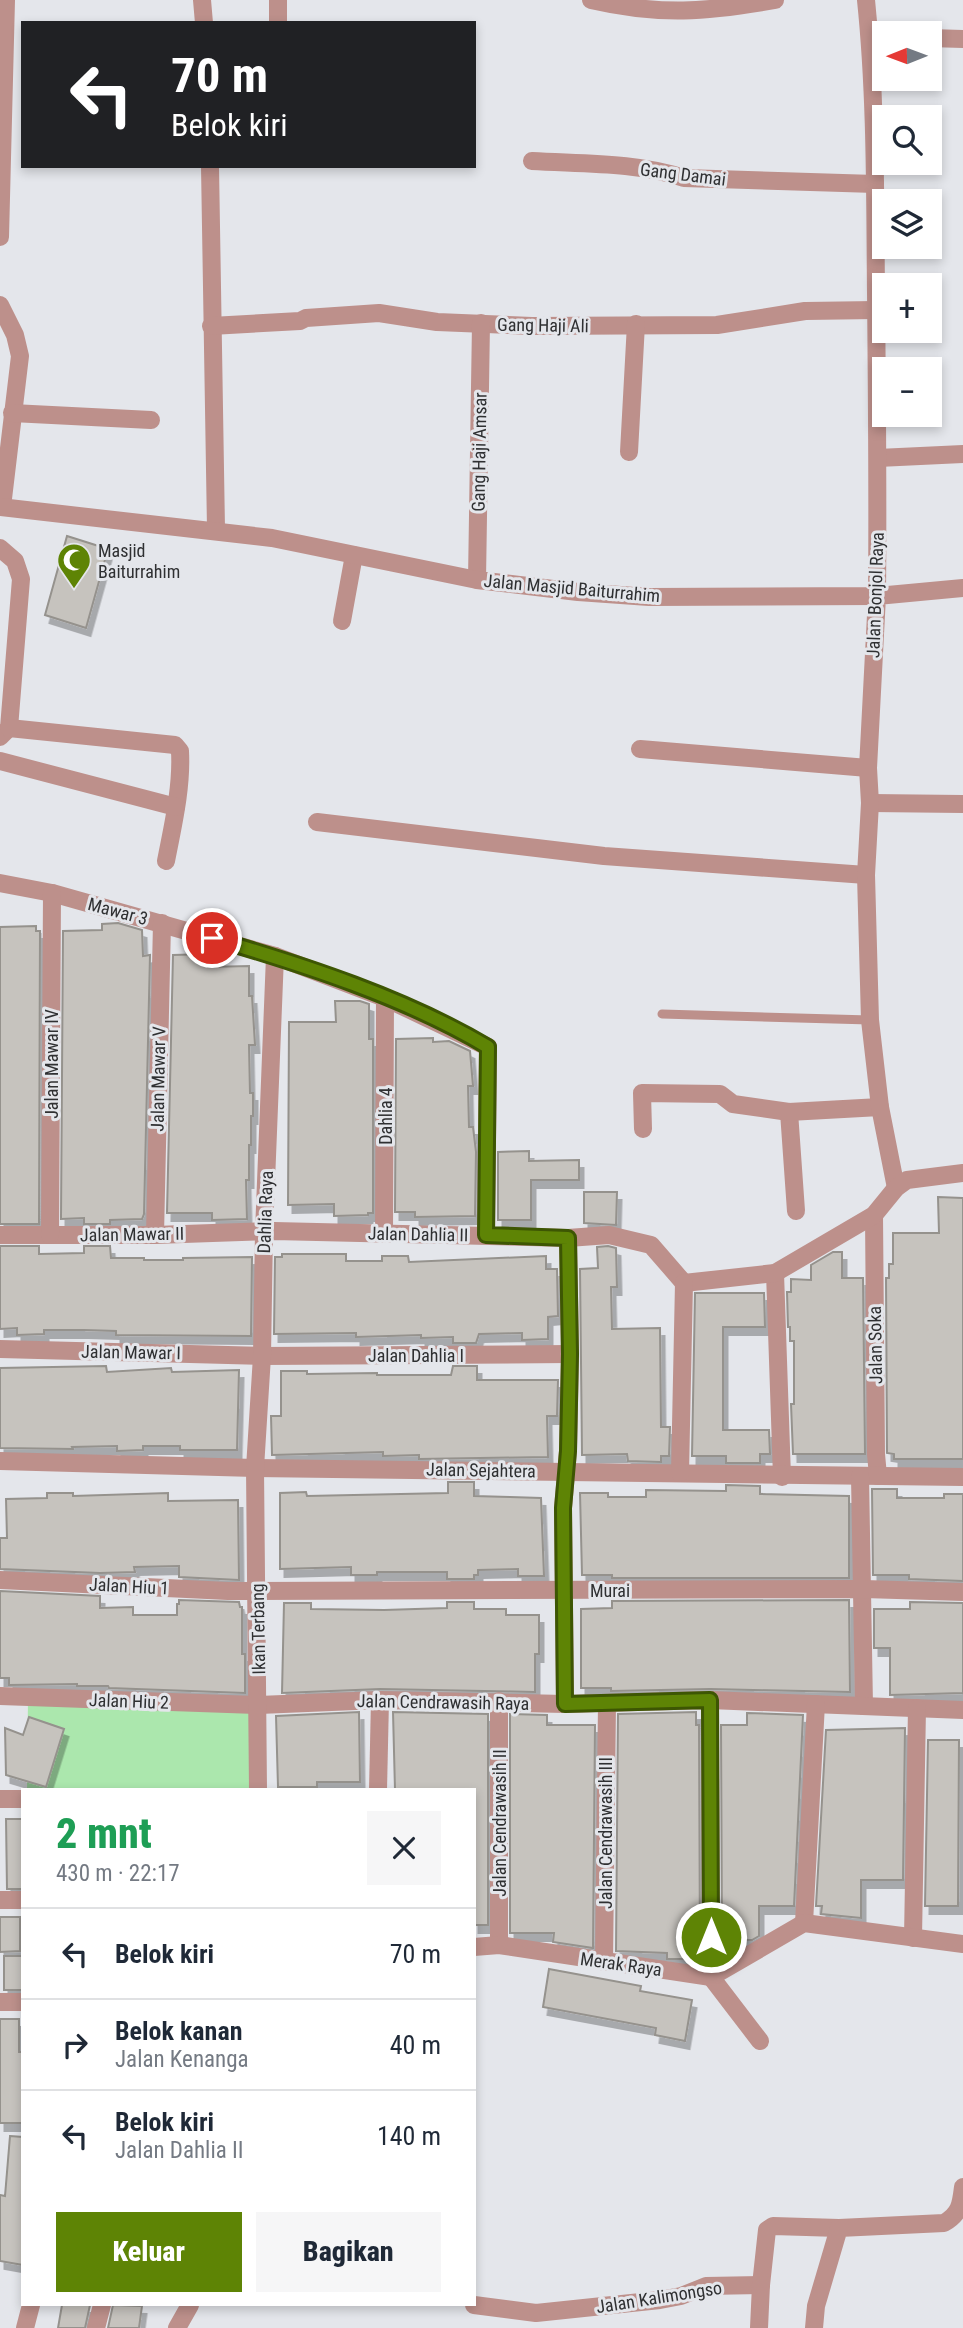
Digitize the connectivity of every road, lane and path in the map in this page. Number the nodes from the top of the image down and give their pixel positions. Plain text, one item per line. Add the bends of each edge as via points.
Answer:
1 (6, 0) edge
2 (202, 0) edge
3 (278, 0) edge
4 (591, 0) edge
5 (775, 0) edge
6 (866, 0) edge
7 (204, 21) edge
8 (278, 21) edge
9 (872, 21) edge
10 (942, 38) edge
11 (963, 39) edge
12 (876, 91) edge
13 (532, 161) dead end
14 (210, 168) edge
15 (875, 184) junction
16 (0, 237) edge
17 (876, 273) edge
18 (0, 305) edge
19 (872, 310) edge
20 (481, 323) junction
21 (636, 324) junction
22 (211, 326) junction
23 (876, 343) edge
24 (12, 413) junction
25 (151, 421) dead end
26 (629, 452) dead end
27 (963, 454) edge
28 (878, 458) junction
29 (1, 507) edge
30 (216, 530) junction
31 (0, 548) edge
32 (354, 555) junction
33 (477, 580) junction
34 (963, 588) edge
35 (877, 596) junction
36 (342, 621) dead end
37 (4, 732) edge
38 (640, 749) dead end
39 (0, 761) edge
40 (868, 768) junction
41 (870, 803) junction
42 (963, 804) edge
43 (176, 807) junction
44 (317, 822) dead end
45 (166, 860) dead end
46 (866, 875) junction
47 (0, 883) edge
48 (52, 893) junction
49 (162, 923) junction
50 (275, 956) junction
51 (385, 998) junction
52 (662, 1014) dead end
53 (870, 1020) junction
54 (880, 1107) junction
55 (789, 1112) junction
56 (643, 1129) dead end
57 (963, 1173) edge
58 (896, 1188) junction
59 (796, 1212) dead end
60 (874, 1215) junction
61 (264, 1232) junction
62 (384, 1234) junction
63 (0, 1235) edge
64 (50, 1235) junction
65 (155, 1235) junction
66 (486, 1235) junction
67 (568, 1238) junction
68 (775, 1273) junction
69 (684, 1283) junction
70 (0, 1349) edge
71 (570, 1354) junction
72 (262, 1356) junction
73 (0, 1461) edge
74 (255, 1468) junction
75 (566, 1471) junction
76 (680, 1473) junction
77 (782, 1476) junction
78 (869, 1476) junction
79 (963, 1477) edge
80 (0, 1580) edge
81 (257, 1589) junction
82 (864, 1589) junction
83 (565, 1590) junction
84 (963, 1592) edge
85 (0, 1696) edge
86 (380, 1700) junction
87 (710, 1700) junction
88 (499, 1702) junction
89 (607, 1703) junction
90 (565, 1704) junction
91 (816, 1704) junction
92 (258, 1705) junction
93 (864, 1706) junction
94 (917, 1708) junction
95 (963, 1710) edge
96 (258, 1788) edge
97 (378, 1788) edge
98 (0, 1799) edge
99 (21, 1799) edge
100 (0, 1900) edge
101 (21, 1900) edge
102 (804, 1923) junction
103 (914, 1938) junction
104 (963, 1944) edge
105 (499, 1945) junction
106 (476, 1947) edge
107 (604, 1962) junction
108 (711, 1977) junction
109 (0, 2002) edge
110 (21, 2002) edge
111 (760, 2041) dead end
112 (963, 2187) edge
113 (839, 2228) junction
114 (761, 2285) junction
115 (31, 2306) edge
116 (102, 2306) edge
117 (189, 2306) edge
118 (476, 2306) edge
119 (536, 2321) edge
120 (25, 2328) edge
121 (96, 2328) edge
122 (177, 2328) edge
123 (759, 2328) edge
124 (814, 2328) edge

1 - 16 street
2 - 7 street
3 - 8 street
4 - 5 street via 669,12
6 - 9 street, Jalan Bonjol Raya
10 - 11 street
12 - 15 street, Jalan Bonjol Raya
13 - 15 street, Gang Damai via 619,166 684,178
14 - 22 street
15 - 17 street, Jalan Bonjol Raya
18 - 24 street via 20,351
19 - 21 street, Gang Haji Ali via 805,311 717,325
20 - 21 street, Gang Haji Ali
20 - 22 street, Gang Haji Ali via 379,313
20 - 33 street, Gang Haji Amsar
21 - 26 street
22 - 30 street
23 - 28 street, Jalan Bonjol Raya
24 - 25 street
24 - 29 street
27 - 28 street
28 - 35 street, Jalan Bonjol Raya
29 - 30 street, Jalan Masjid Baiturrahim
30 - 32 street, Jalan Masjid Baiturrahim via 272,544
31 - 37 street via 15,561 21,579
32 - 33 street, Jalan Masjid Baiturrahim
32 - 36 street
33 - 35 street, Jalan Masjid Baiturrahim via 649,597
34 - 35 street, Jalan Masjid Baiturrahim
35 - 40 street, Jalan Bonjol Raya
37 - 43 street via 175,745 181,759
38 - 40 street
39 - 43 street
40 - 41 street, Jalan Bonjol Raya
41 - 42 street
41 - 46 street, Jalan Bonjol Raya
43 - 45 street
44 - 46 street via 604,856
46 - 53 street, Jalan Bonjol Raya
47 - 48 street, Mawar 3
48 - 49 street, Mawar 3
48 - 64 street, Jalan Mawar IV
49 - 50 street, Mawar 3
49 - 65 street, Jalan Mawar V
50 - 51 street, Mawar 3
50 - 61 street, Dahlia Raya
51 - 62 street, Dahlia 4
51 - 66 street, Mawar 3 via 488,1047
52 - 53 lane
53 - 54 street, Jalan Bonjol Raya
54 - 55 street
54 - 58 street, Jalan Bonjol Raya
55 - 56 street via 733,1104 720,1094 642,1093
55 - 59 street
57 - 58 street via 907,1180
58 - 60 street
60 - 68 street
60 - 78 street, Jalan Soka
61 - 62 street, Jalan Dahlia II
61 - 65 street, Jalan Mawar II
61 - 72 street, Dahlia Raya
62 - 66 street, Jalan Dahlia II
63 - 64 street, Jalan Mawar II
64 - 65 street, Jalan Mawar II
66 - 67 street, Jalan Dahlia II
67 - 69 street, Jalan Dahlia II via 609,1235 651,1245
67 - 71 street
68 - 69 street
68 - 77 street
69 - 76 street
70 - 72 street, Jalan Mawar I
71 - 72 street, Jalan Dahlia I
71 - 75 street
72 - 74 street, Dahlia Raya
73 - 74 street, Jalan Sejahtera
74 - 75 street, Jalan Sejahtera
74 - 81 street, Ikan Terbang
75 - 76 street, Jalan Sejahtera
75 - 83 street
76 - 77 street, Jalan Sejahtera
77 - 78 street, Jalan Sejahtera
78 - 79 street, Jalan Sejahtera
78 - 82 street, Jalan Soka
80 - 81 street, Jalan Hiu 1
81 - 83 street, Murai
81 - 92 street, Ikan Terbang
82 - 83 street, Murai
82 - 84 street, Murai
82 - 93 street, Jalan Soka
83 - 90 street
85 - 92 street, Jalan Hiu 2
86 - 88 street, Jalan Cendrawasih Raya
86 - 92 street, Jalan Cendrawasih Raya
86 - 97 street
87 - 89 street, Jalan Cendrawasih Raya
87 - 91 street, Jalan Cendrawasih Raya
87 - 108 street
88 - 90 street, Jalan Cendrawasih Raya
88 - 105 street, Jalan Cendrawasih II
89 - 90 street, Jalan Cendrawasih Raya
89 - 107 street, Jalan Cendrawasih III
91 - 93 street, Jalan Cendrawasih Raya
91 - 102 street
92 - 96 street, Ikan Terbang
93 - 94 street, Jalan Cendrawasih Raya
94 - 95 street, Jalan Cendrawasih Raya
94 - 103 street
98 - 99 street
100 - 101 street
102 - 103 street
102 - 108 street
103 - 104 street
105 - 106 street, Merak Raya
105 - 107 street, Merak Raya
107 - 108 street, Merak Raya
108 - 111 street
109 - 110 street
112 - 113 street via 957,2214 944,2223
113 - 114 street via 773,2226 767,2230
113 - 124 street
114 - 119 street, Jalan Kalimongso via 706,2286 681,2297
114 - 123 street
115 - 120 street
116 - 121 street
117 - 122 street
118 - 119 street, Jalan Kalimongso

